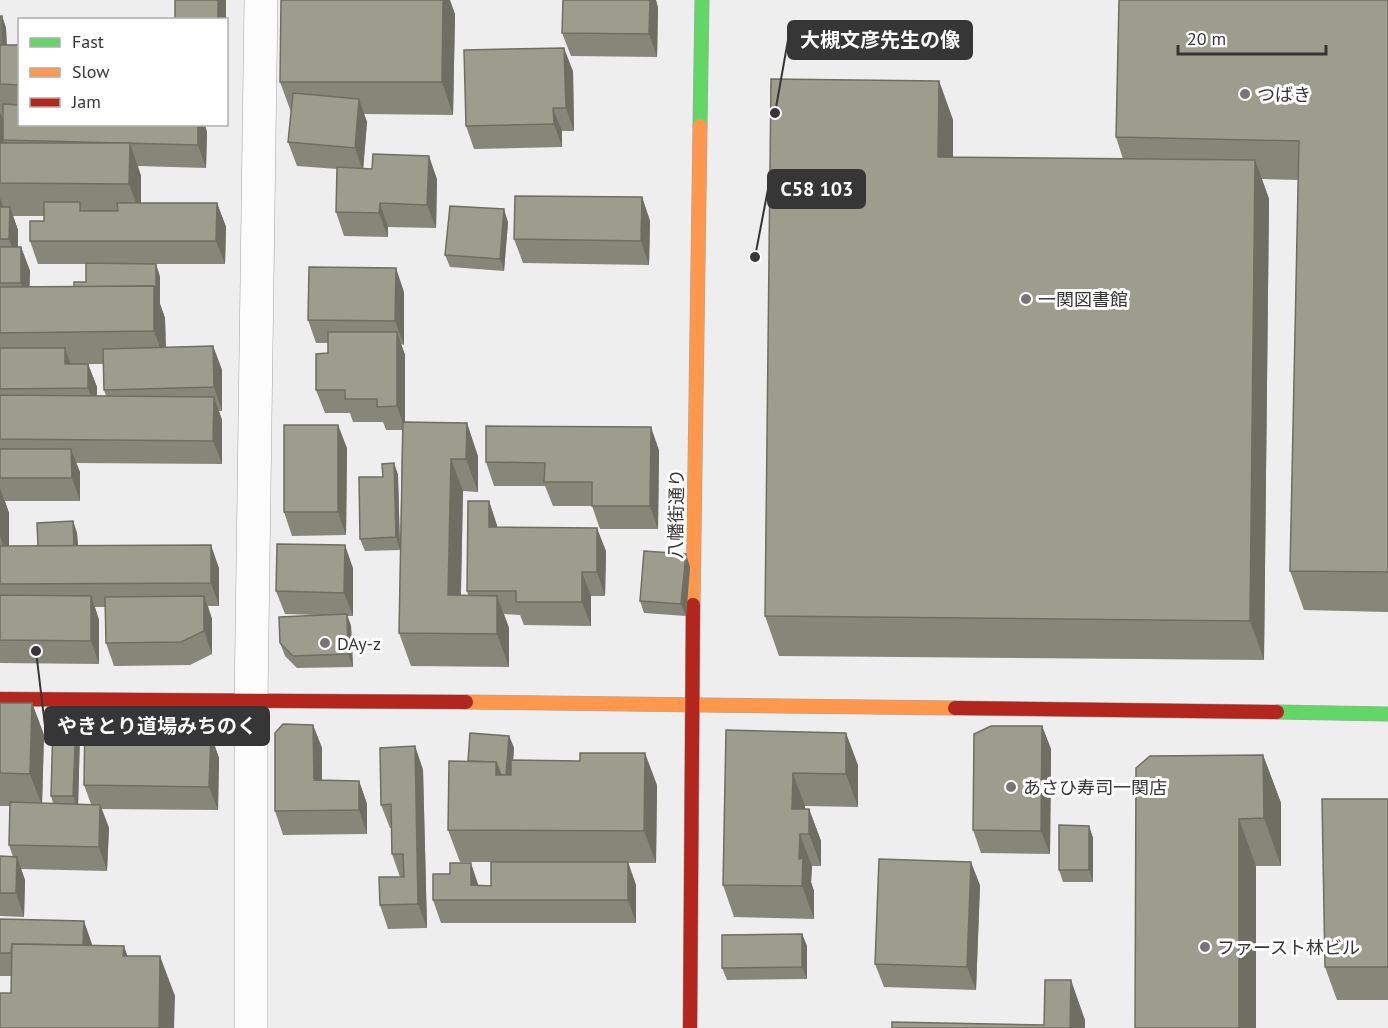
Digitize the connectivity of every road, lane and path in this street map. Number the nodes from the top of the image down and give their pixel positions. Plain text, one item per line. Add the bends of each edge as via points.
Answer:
1 (261, 0) edge
2 (702, 0) edge
3 (0, 699) edge
4 (251, 702) junction
5 (691, 704) junction
6 (1388, 714) edge
7 (251, 1028) edge
8 (690, 1028) edge

1 - 4 street
2 - 5 street, 八幡街通り
3 - 4 street
4 - 5 street
4 - 7 street
5 - 6 street
5 - 8 street, 八幡街通り

